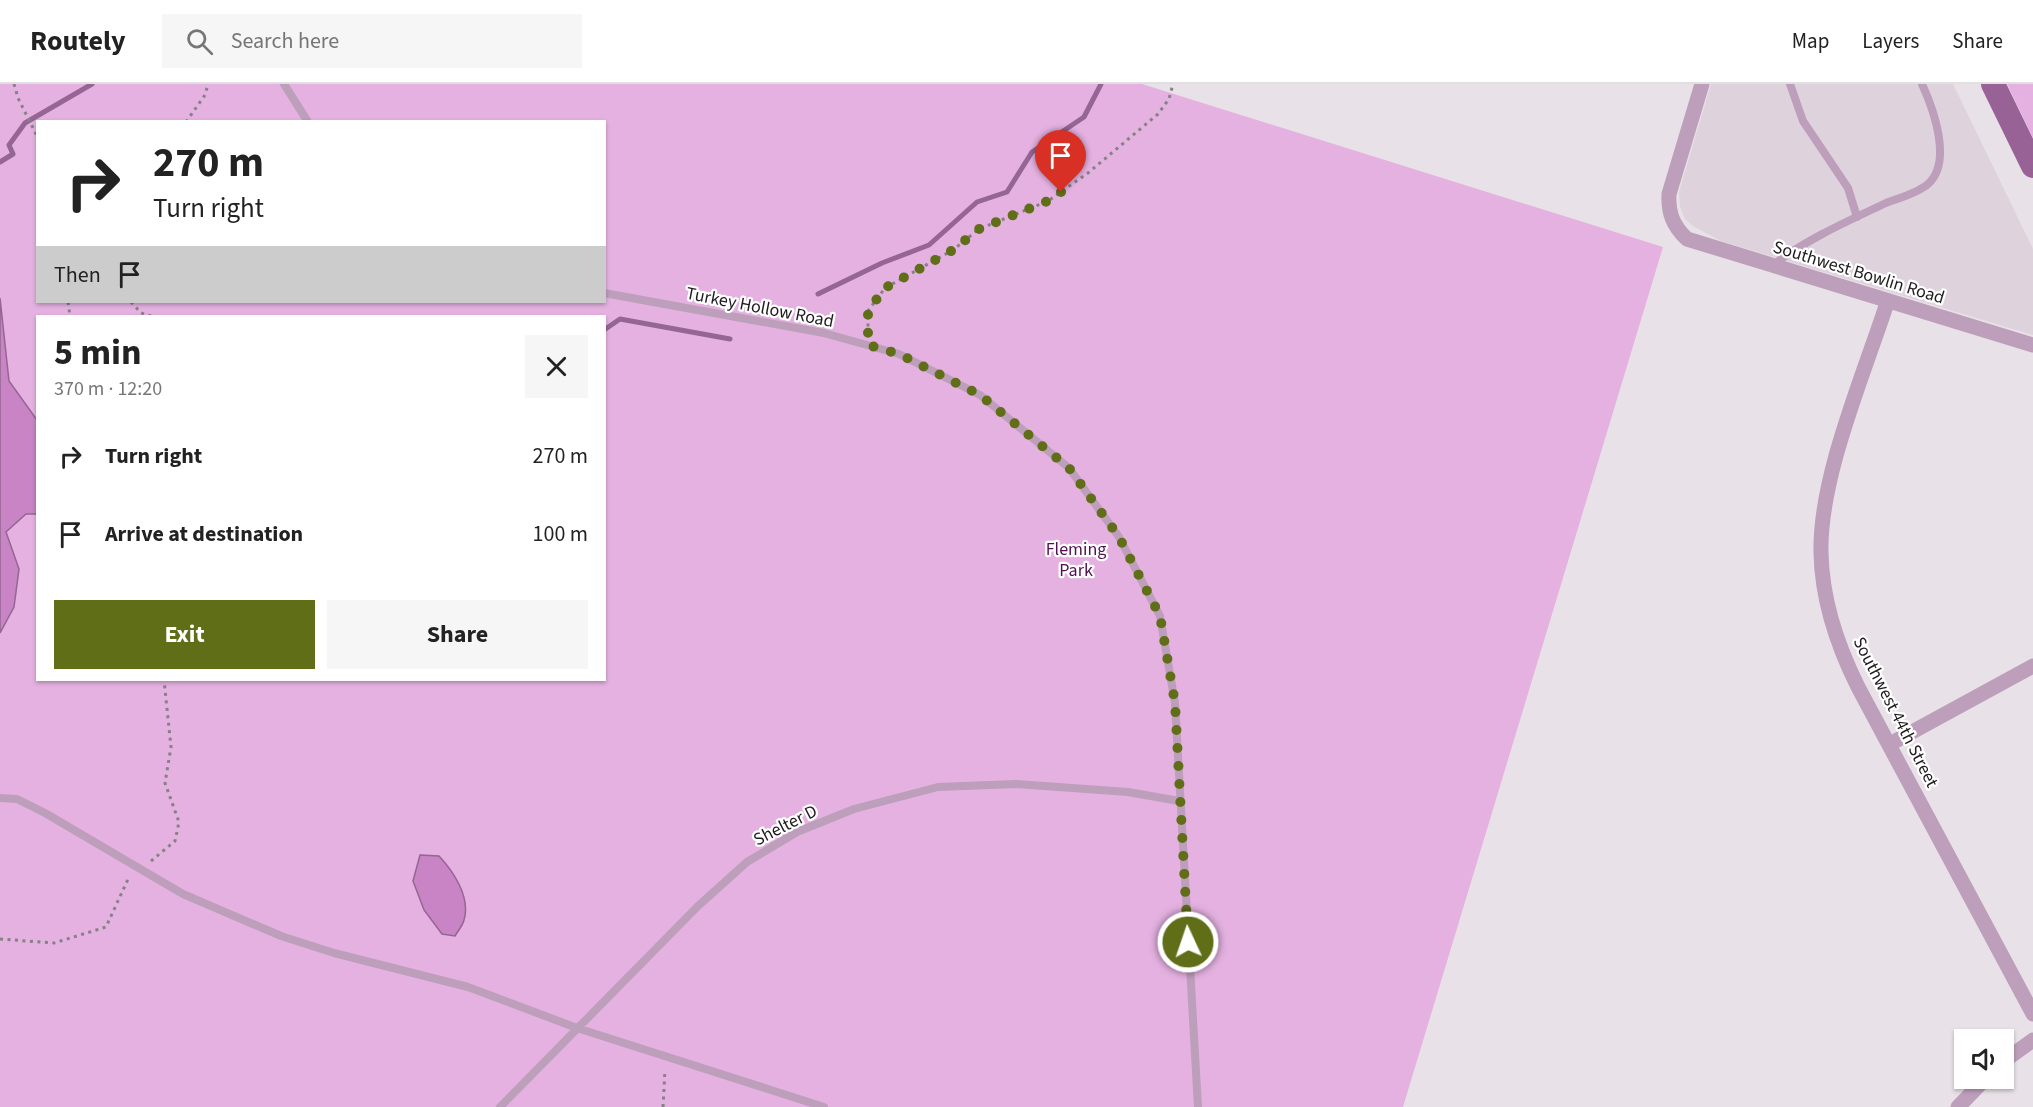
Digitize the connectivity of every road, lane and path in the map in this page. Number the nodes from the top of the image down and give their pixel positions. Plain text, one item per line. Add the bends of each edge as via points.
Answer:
1 (14, 84) edge
2 (208, 84) edge
3 (284, 84) edge
4 (1173, 84) edge
5 (1702, 84) edge
6 (1790, 84) edge
7 (1922, 84) edge
8 (1992, 84) edge
9 (187, 120) edge
10 (307, 120) edge
11 (36, 134) edge
12 (2033, 166) edge
13 (1857, 217) junction
14 (1772, 266) junction
15 (606, 293) edge
16 (132, 303) edge
17 (1887, 303) junction
18 (148, 315) edge
19 (868, 345) junction
20 (2033, 345) edge
21 (2033, 666) edge
22 (1890, 744) junction
23 (0, 798) edge
24 (1179, 801) junction
25 (2033, 1014) edge
26 (577, 1028) junction
27 (2033, 1040) edge
28 (2014, 1054) edge
29 (664, 1056) junction
30 (1975, 1089) edge
31 (500, 1107) edge
32 (663, 1107) edge
33 (825, 1107) edge
34 (1198, 1107) edge
35 (1958, 1107) edge

1 - 11 path
2 - 9 path
3 - 10 lane
4 - 19 path via 1169,99 1158,114 1048,201 979,229 953,250 885,288 868,311
5 - 14 street, Southwest Bowlin Road via 1668,194 1668,209 1676,229 1687,239
6 - 13 lane via 1803,121 1848,188
7 - 13 lane via 1934,110 1941,158 1929,183
8 - 12 main road
13 - 14 lane via 1790,252
14 - 17 street, Southwest Bowlin Road
15 - 19 lane, Turkey Hollow Road via 824,333
16 - 18 path
17 - 20 street, Southwest Bowlin Road
17 - 22 street, Southwest 44th Street via 1836,458 1823,519 1821,552 1831,622 1839,648
19 - 24 lane, Turkey Hollow Road via 899,354 980,395 1069,468 1119,537 1160,616 1175,703
21 - 22 street
22 - 25 street, Southwest 44th Street
23 - 26 lane via 17,799 45,813 173,889 252,924 334,953 468,987
24 - 26 lane, Shelter D via 1128,792 1016,784 938,787 854,809 796,832 747,862
24 - 34 lane, Turkey Hollow Road
26 - 29 lane
26 - 31 lane, Shelter D
27 - 28 street
29 - 32 path
29 - 33 lane
30 - 35 street

